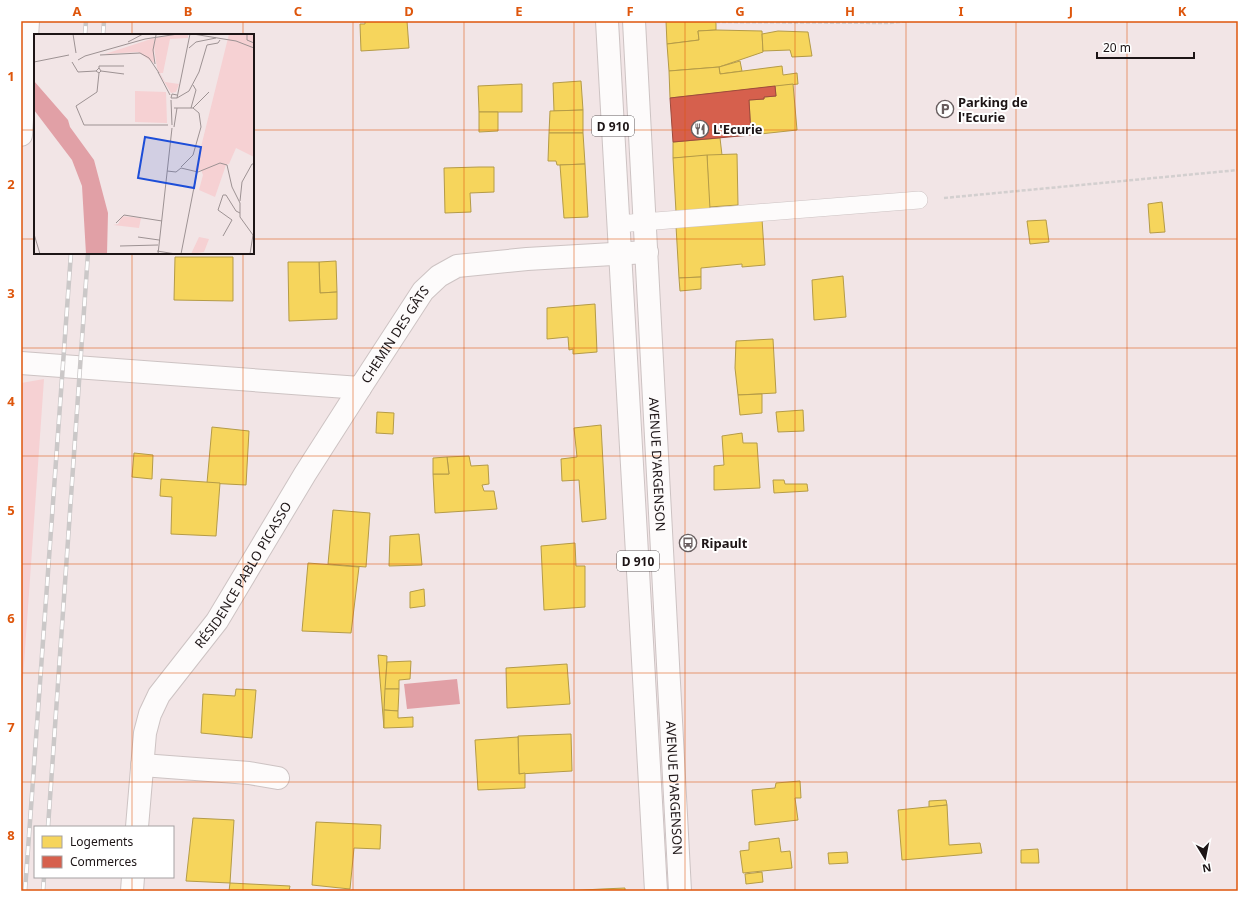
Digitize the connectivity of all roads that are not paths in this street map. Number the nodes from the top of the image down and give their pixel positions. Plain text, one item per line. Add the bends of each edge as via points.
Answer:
1 (28, 21) edge
2 (607, 21) edge
3 (634, 21) edge
4 (21, 135) edge
5 (919, 200) road end
6 (645, 225) junction
7 (618, 227) junction
8 (647, 252) junction
9 (620, 254) junction
10 (21, 363) edge
11 (360, 388) junction
12 (142, 765) junction
13 (278, 778) dead end
14 (137, 826) edge
15 (133, 878) edge
16 (132, 891) edge
17 (656, 891) edge
18 (680, 891) edge

1 - 4 main road
2 - 7 main road, D 910
3 - 6 main road, D 910
5 - 6 lane
6 - 7 lane
6 - 8 main road, AVENUE D'ARGENSON / D 910
7 - 9 main road, AVENUE D'ARGENSON / D 910
8 - 9 main road, CHEMIN DES GÂTS
8 - 18 main road, AVENUE D'ARGENSON / D 910
9 - 11 main road, CHEMIN DES GÂTS via 457,266 439,276 423,291
9 - 17 main road, AVENUE D'ARGENSON / D 910
10 - 11 main road, CHEMIN DES GÂTS
11 - 12 main road, RÉSIDENCE PABLO PICASSO via 301,480 217,621 159,695 145,733
12 - 13 main road via 249,773
12 - 14 main road, RÉSIDENCE PABLO PICASSO
15 - 16 main road

